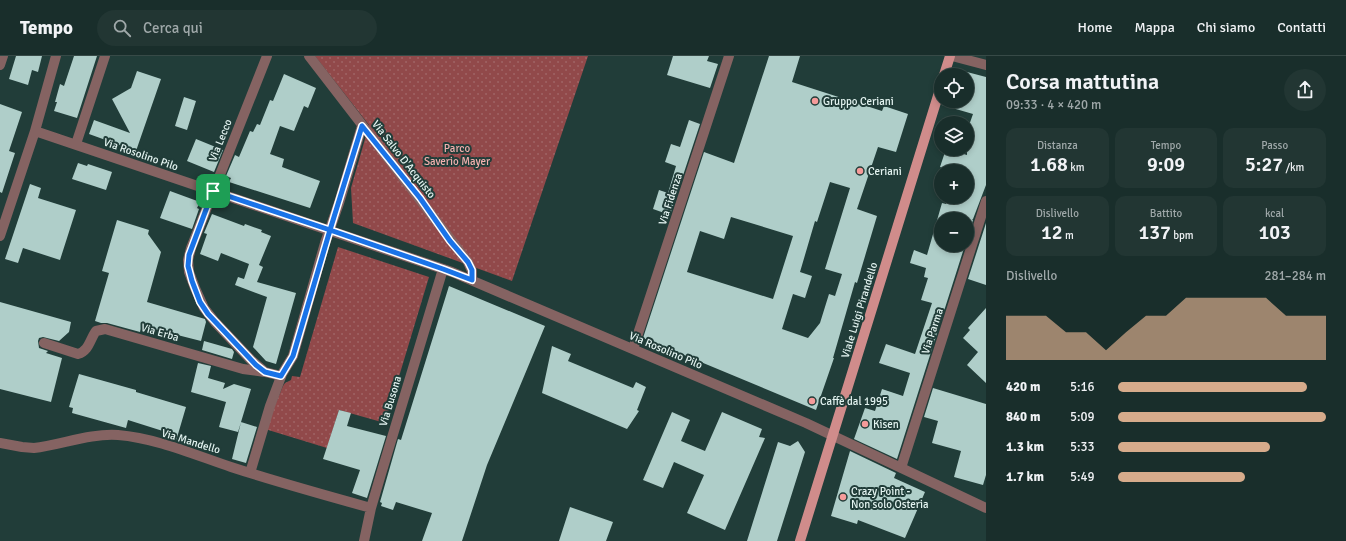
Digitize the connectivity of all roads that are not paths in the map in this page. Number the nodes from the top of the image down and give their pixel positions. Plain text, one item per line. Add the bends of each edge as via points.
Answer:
1 (3, 56) edge
2 (56, 56) edge
3 (104, 56) edge
4 (267, 56) edge
5 (309, 56) edge
6 (730, 56) edge
7 (951, 56) edge
8 (0, 65) edge
9 (986, 65) edge
10 (947, 68) edge
11 (934, 108) edge
12 (362, 126) junction
13 (35, 131) junction
14 (76, 144) junction
15 (213, 191) junction
16 (986, 201) edge
17 (330, 230) junction
18 (0, 236) edge
19 (443, 269) junction
20 (472, 280) junction
21 (44, 343) dead end
22 (633, 349) junction
23 (265, 372) junction
24 (281, 376) junction
25 (832, 435) junction
26 (0, 443) edge
27 (901, 468) junction
28 (250, 473) junction
29 (986, 506) edge
30 (371, 508) junction
31 (364, 541) edge
32 (800, 541) edge

1 - 8 street
2 - 13 street
3 - 14 street
4 - 15 street, Via Lecco
5 - 12 street, Via Salvo D'Acquisto
6 - 22 street, Via Fidenza
7 - 9 street
7 - 10 main road
11 - 25 main road, Viale Luigi Pirandello
12 - 17 street
12 - 20 street, Via Salvo D'Acquisto via 468,262 472,270
13 - 14 street, Via Rosolino Pilo
13 - 18 street
14 - 15 street, Via Rosolino Pilo
15 - 17 street, Via Rosolino Pilo
15 - 23 street, Via Lecco via 189,255 189,272 200,302 208,314
16 - 27 street, Via Parma
17 - 19 street, Via Rosolino Pilo
17 - 24 street via 293,356
19 - 20 street, Via Rosolino Pilo
19 - 30 street, Via Busona
20 - 22 street, Via Rosolino Pilo
21 - 23 street, Via Erba via 78,354 86,350 96,332 105,329
22 - 25 street, Via Rosolino Pilo
23 - 24 street, Via Erba
24 - 28 street
25 - 27 street, Via Rosolino Pilo
25 - 32 main road, Viale Luigi Pirandello
26 - 28 street, Via Mandello via 34,448 117,435 164,445
27 - 29 street, Via Rosolino Pilo
28 - 30 street, Via Mandello
30 - 31 street, Via Busona

